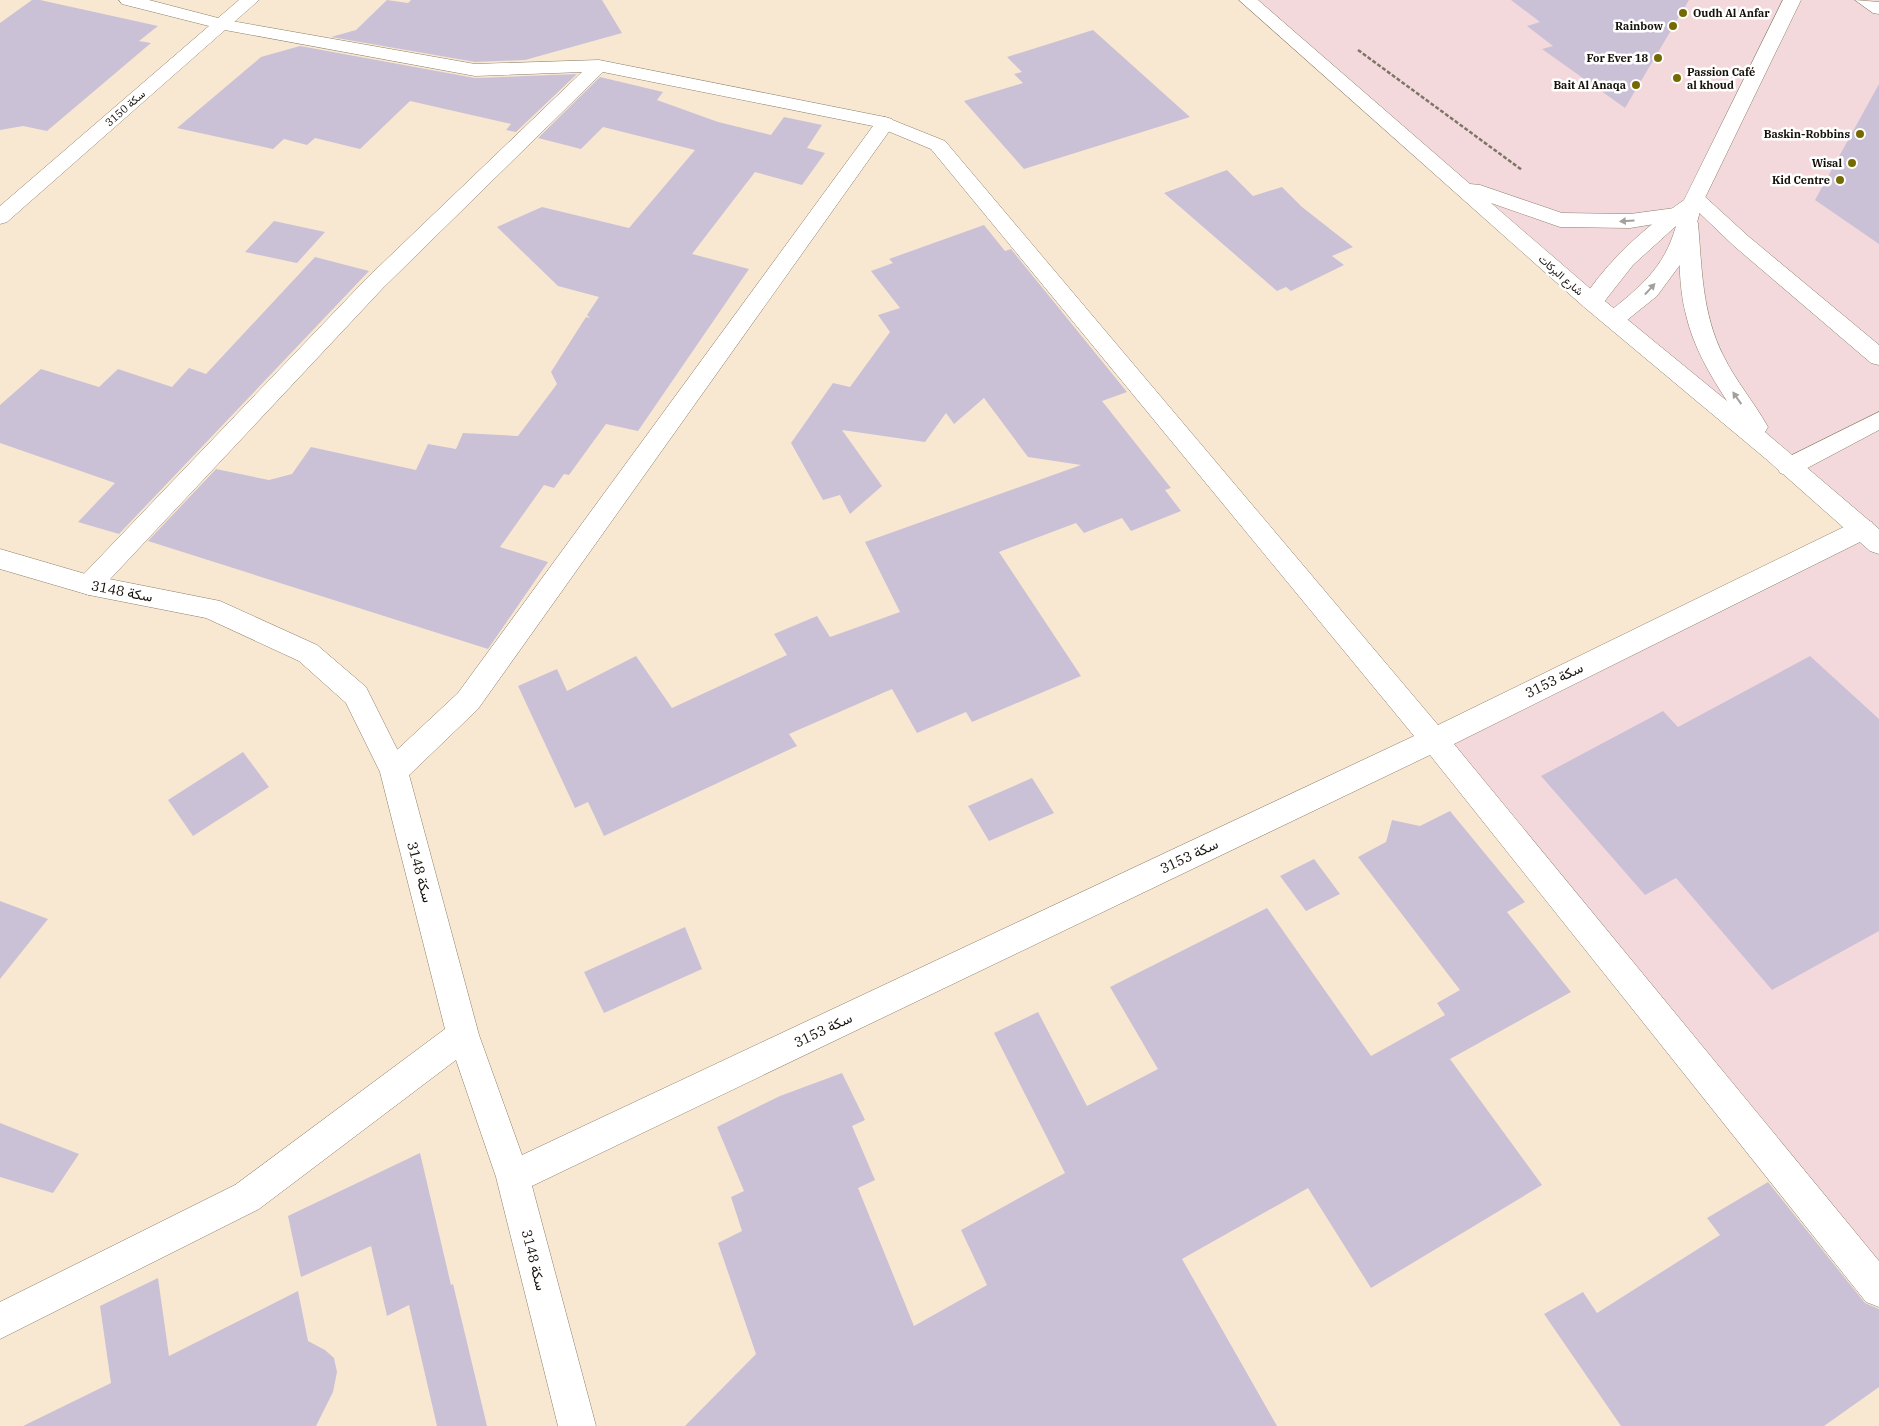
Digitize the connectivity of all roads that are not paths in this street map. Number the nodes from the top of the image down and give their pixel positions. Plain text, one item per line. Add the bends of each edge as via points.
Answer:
1 (128, 0) edge
2 (250, 0) edge
3 (1248, 0) edge
4 (1792, 0) edge
5 (1864, 0) edge
6 (1879, 9) edge
7 (220, 24) junction
8 (599, 66) junction
9 (885, 122) junction
10 (1456, 183) junction
11 (1688, 210) junction
12 (0, 217) edge
13 (1592, 302) junction
14 (1613, 320) junction
15 (1879, 356) edge
16 (1879, 420) edge
17 (1782, 460) junction
18 (1871, 536) edge
19 (0, 559) edge
20 (89, 585) junction
21 (1434, 740) junction
22 (394, 771) junction
23 (463, 1035) junction
24 (513, 1177) junction
25 (1879, 1289) edge
26 (0, 1321) edge
27 (577, 1426) edge

1 - 7 street
2 - 7 street, سكة 3150
3 - 10 street, شارع البركات
4 - 11 street
5 - 6 street
7 - 8 street via 475,70
7 - 12 street, سكة 3150
8 - 9 street
8 - 20 street via 375,283
9 - 21 street via 938,145
9 - 22 street via 468,701
11 -> 10 street via 1630,221 1560,220
10 - 13 street, شارع البركات
11 - 13 street via 1656,230 1621,263
14 -> 11 street via 1663,275 1678,250
11 - 15 street via 1741,241
17 -> 11 street via 1723,378 1699,326
13 - 14 street, شارع البركات
14 - 17 street, شارع البركات
16 - 17 street
17 - 18 street, شارع البركات
18 - 21 street, سكة 3153
19 - 20 street, سكة 3148
20 - 22 street, سكة 3148 via 211,608 308,653 356,695
21 - 24 street, سكة 3153
21 - 25 street
22 - 23 street, سكة 3148
23 - 24 street, سكة 3148
23 - 26 street via 247,1197
24 - 27 street, سكة 3148

